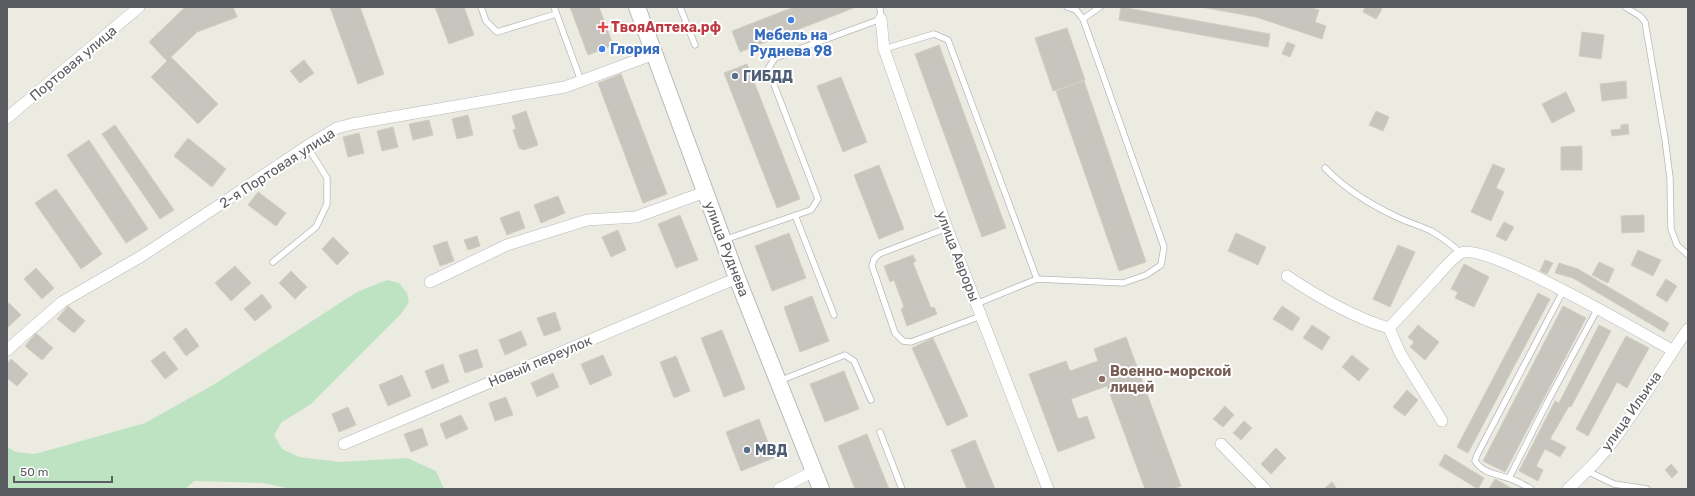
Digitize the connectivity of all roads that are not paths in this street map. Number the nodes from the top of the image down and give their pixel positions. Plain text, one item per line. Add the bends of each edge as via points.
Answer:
1 (140, 7) edge
2 (480, 7) edge
3 (554, 7) edge
4 (637, 7) edge
5 (680, 7) edge
6 (880, 7) edge
7 (1067, 7) edge
8 (1100, 7) edge
9 (1625, 7) edge
10 (556, 14) junction
11 (881, 19) junction
12 (1083, 19) junction
13 (694, 45) dead end
14 (884, 49) junction
15 (654, 54) junction
16 (581, 81) junction
17 (7, 118) edge
18 (307, 146) junction
19 (1325, 168) dead end
20 (705, 192) junction
21 (795, 215) junction
22 (947, 228) junction
23 (723, 240) junction
24 (1461, 254) junction
25 (1688, 255) edge
26 (273, 262) dead end
27 (1287, 276) dead end
28 (737, 278) junction
29 (1037, 279) junction
30 (430, 282) dead end
31 (1563, 291) junction
32 (976, 304) junction
33 (1598, 310) junction
34 (834, 315) dead end
35 (981, 316) junction
36 (1389, 328) junction
37 (1688, 329) edge
38 (7, 350) edge
39 (1672, 350) junction
40 (779, 382) junction
41 (871, 400) dead end
42 (1442, 421) dead end
43 (880, 432) dead end
44 (344, 444) dead end
45 (1221, 444) dead end
46 (814, 471) junction
47 (1587, 471) junction
48 (1510, 478) junction
49 (779, 489) edge
50 (822, 489) edge
51 (902, 489) edge
52 (1048, 489) edge
53 (1265, 489) edge
54 (1531, 489) edge
55 (1568, 489) edge
56 (1647, 489) edge

1 - 17 street, Портовая улица
2 - 10 lane via 486,21 497,32
3 - 10 lane
4 - 15 main road, улица Руднева
5 - 13 lane
6 - 11 lane
7 - 12 lane via 1076,10
8 - 12 lane
9 - 25 lane via 1645,22 1668,162 1671,229 1677,245
10 - 16 lane
11 - 14 street, улица Авроры
11 - 21 lane via 775,58 768,70 818,199 811,210
12 - 29 lane via 1164,247 1161,266 1146,275 1123,283
14 - 22 street, улица Авроры
14 - 29 lane via 934,34 948,40
15 - 16 street, 2-я Портовая улица
15 - 20 main road, улица Руднева
16 - 18 street, 2-я Портовая улица via 564,87 352,124 337,128
18 - 26 lane via 327,178 328,204 316,227
18 - 38 street, 2-я Портовая улица via 140,257 62,302
19 - 24 lane via 1352,190 1400,219 1443,238
20 - 23 main road, улица Руднева
20 - 30 street via 636,217 587,220 507,244
21 - 23 lane
21 - 34 lane
22 - 32 street, улица Авроры
22 - 35 lane via 879,254 874,259 872,266 895,333 904,341 911,342
23 - 28 main road, улица Руднева
24 - 31 street via 1471,252 1498,260 1529,272
24 - 36 street via 1449,263
27 - 36 street via 1339,308
28 - 40 main road, улица Руднева
28 - 44 street, Новый переулок
29 - 32 lane
31 - 33 street
31 - 48 lane via 1475,461 1478,466 1491,473
32 - 35 street, улица Авроры
33 - 39 street
33 - 48 lane via 1549,399
35 - 52 street, улица Авроры
36 - 42 street via 1400,353
37 - 39 street, улица Ильича
39 - 47 street, улица Ильича via 1616,437
40 - 41 lane via 845,355 854,361
40 - 46 main road, улица Руднева
43 - 51 lane
45 - 53 street
46 - 49 street
46 - 50 main road, улица Руднева
47 - 55 street, улица Ильича
47 - 56 lane via 1614,484
48 - 54 lane

